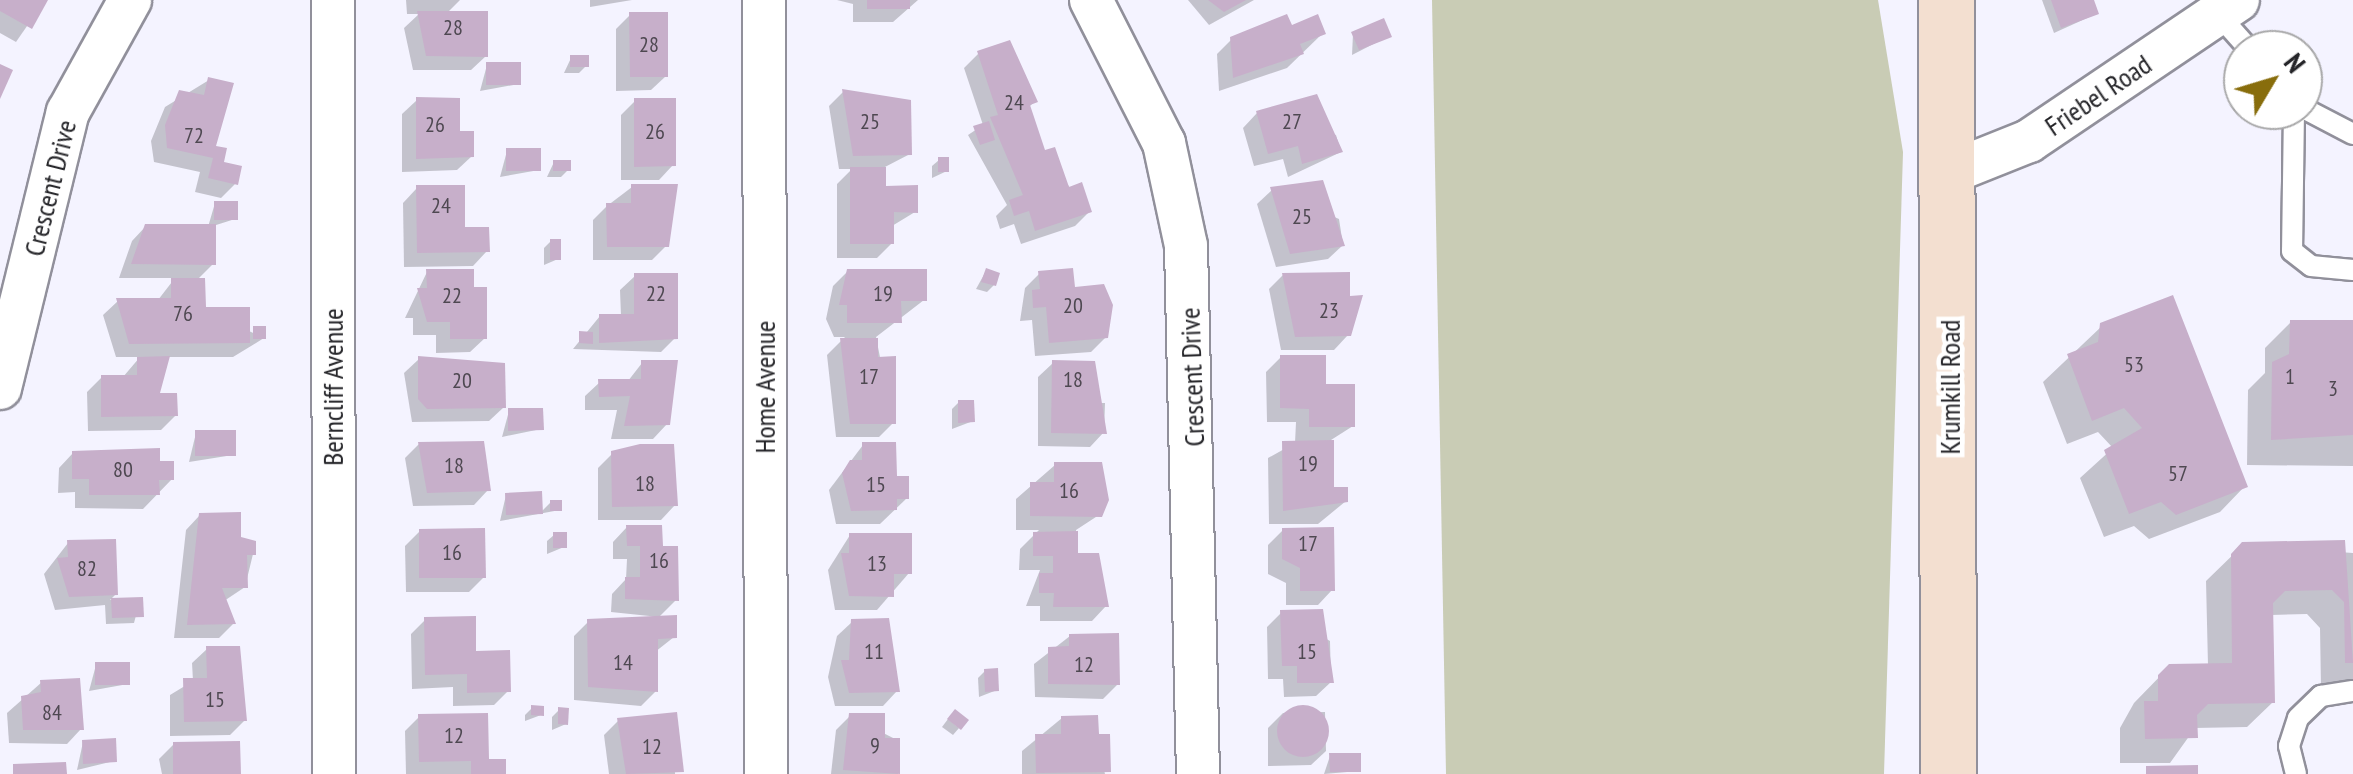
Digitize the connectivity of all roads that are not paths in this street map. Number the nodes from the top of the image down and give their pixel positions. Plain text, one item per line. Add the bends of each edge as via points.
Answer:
1 (130, 0) edge
2 (333, 0) edge
3 (764, 0) edge
4 (1091, 0) edge
5 (1946, 0) edge
6 (2228, 7) edge
7 (2240, 30) edge
8 (2323, 118) edge
9 (2294, 130) edge
10 (2353, 134) edge
11 (1949, 173) junction
12 (2353, 270) edge
13 (0, 388) edge
14 (2353, 691) edge
15 (334, 774) edge
16 (766, 774) edge
17 (1198, 774) edge
18 (1948, 774) edge
19 (2296, 774) edge

1 - 13 street, Crescent Drive via 68,112
2 - 15 street, Berncliff Avenue
3 - 16 street, Home Avenue
4 - 17 street, Crescent Drive via 1164,142 1186,246
5 - 11 street, Krumkill Road
6 - 7 lane
6 - 11 street, Friebel Road via 2029,141
8 - 10 lane
9 - 12 lane via 2292,251 2312,266
11 - 18 street, Krumkill Road
14 - 19 lane via 2322,696 2298,718 2289,746

